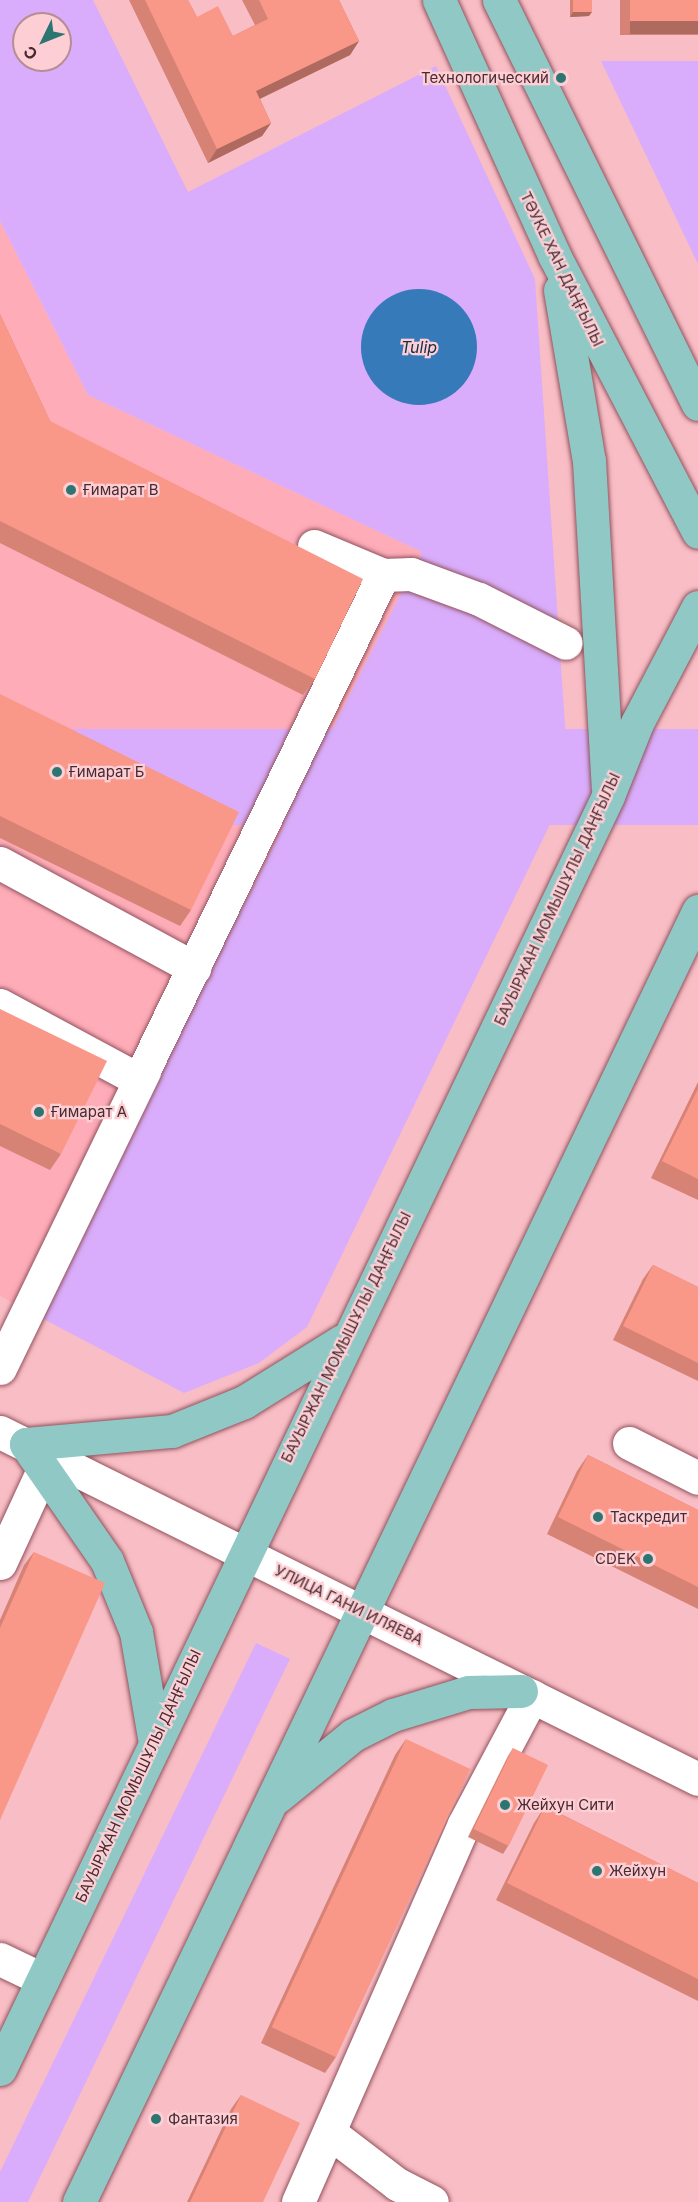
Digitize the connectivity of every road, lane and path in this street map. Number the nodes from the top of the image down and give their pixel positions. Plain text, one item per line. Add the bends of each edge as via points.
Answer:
1 (439, 0) edge
2 (499, 0) edge
3 (554, 255) junction
4 (698, 404) edge
5 (698, 532) edge
6 (314, 546) dead end
7 (383, 575) junction
8 (698, 607) edge
9 (566, 643) dead end
10 (608, 796) junction
11 (0, 863) edge
12 (698, 910) edge
13 (194, 968) junction
14 (0, 1005) edge
15 (144, 1071) junction
16 (344, 1340) junction
17 (0, 1368) edge
18 (629, 1443) dead end
19 (23, 1449) edge
20 (698, 1478) edge
21 (243, 1554) junction
22 (0, 1563) edge
23 (364, 1611) junction
24 (526, 1693) junction
25 (155, 1743) junction
26 (698, 1779) edge
27 (268, 1804) junction
28 (0, 1959) edge
29 (42, 1979) junction
30 (0, 2068) edge
31 (329, 2132) junction
32 (79, 2202) edge
33 (298, 2202) edge
34 (432, 2202) edge

1 - 3 main road, ТӘУКЕ ХАН ДАҢҒЫЛЫ
2 - 4 main road
3 - 5 main road, ТӘУКЕ ХАН ДАҢҒЫЛЫ
3 - 10 main road via 589,461
6 - 7 street
7 - 9 street via 411,574 479,599
7 - 13 street
8 - 10 main road, БАУЫРЖАН МОМЫШҰЛЫ ДАҢҒЫЛЫ via 637,723
10 - 16 main road, БАУЫРЖАН МОМЫШҰЛЫ ДАҢҒЫЛЫ
11 - 13 street
12 - 23 main road
13 - 15 street
14 - 15 street via 139,1080
15 - 17 street
16 - 19 main road via 244,1402 172,1431
16 - 21 main road, БАУЫРЖАН МОМЫШҰЛЫ ДАҢҒЫЛЫ
18 - 20 street
19 - 21 street, УЛИЦА ГАНИ ИЛЯЕВА
19 - 22 street
19 - 25 main road via 107,1561 132,1622
21 - 23 street, УЛИЦА ГАНИ ИЛЯЕВА
21 - 25 main road, БАУЫРЖАН МОМЫШҰЛЫ ДАҢҒЫЛЫ
23 - 24 street, УЛИЦА ГАНИ ИЛЯЕВА
23 - 27 main road
24 - 26 street, УЛИЦА ГАНИ ИЛЯЕВА
24 - 27 main road via 468,1692 393,1715 353,1735
24 - 31 street
25 - 29 main road, БАУЫРЖАН МОМЫШҰЛЫ ДАҢҒЫЛЫ
27 - 32 main road
28 - 29 street
29 - 30 main road, БАУЫРЖАН МОМЫШҰЛЫ ДАҢҒЫЛЫ
31 - 33 street
31 - 34 street via 398,2184

